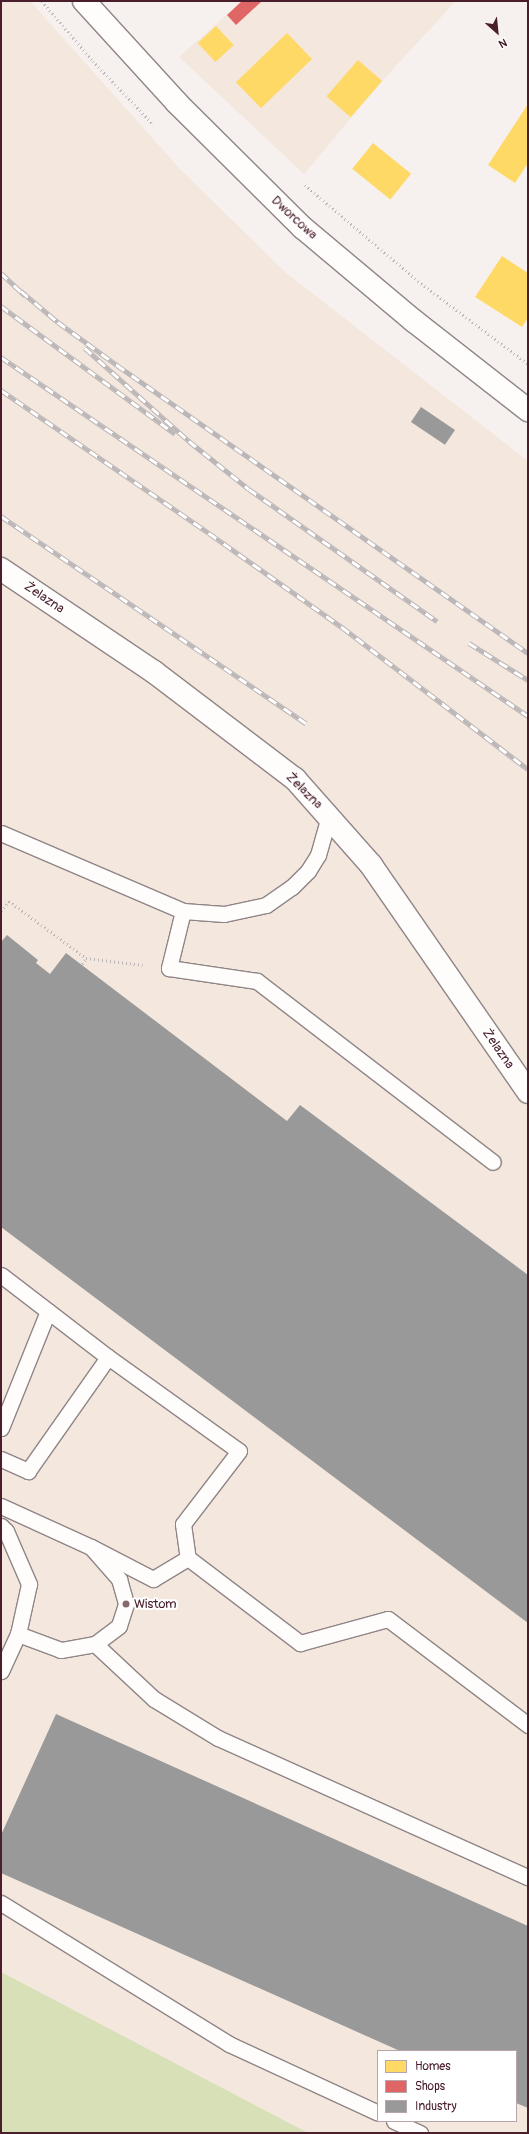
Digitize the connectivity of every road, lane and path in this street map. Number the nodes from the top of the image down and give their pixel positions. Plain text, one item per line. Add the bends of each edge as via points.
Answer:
1 (84, 1) edge
2 (300, 181) dead end
3 (528, 364) edge
4 (528, 410) edge
5 (1, 569) edge
6 (329, 816) junction
7 (1, 834) edge
8 (183, 910) junction
9 (1, 911) edge
10 (86, 958) junction
11 (82, 964) dead end
12 (169, 968) junction
13 (528, 1092) edge
14 (493, 1162) dead end
15 (1, 1275) edge
16 (48, 1311) junction
17 (108, 1357) junction
18 (1, 1428) edge
19 (1, 1459) edge
20 (1, 1506) edge
21 (1, 1526) edge
22 (92, 1547) junction
23 (188, 1558) junction
24 (18, 1634) junction
25 (95, 1644) junction
26 (1, 1671) edge
27 (528, 1725) edge
28 (528, 1877) edge
29 (1, 1903) edge
30 (377, 2113) edge
31 (396, 2122) edge
32 (420, 2133) edge

1 - 4 street, Dworcowa via 177,103 303,228 414,321
2 - 3 path via 418,281
5 - 6 street, Żelazna via 154,672 295,779
6 - 8 lane via 318,856 308,871 292,887 266,905 224,914
6 - 13 street, Żelazna via 371,865
7 - 8 lane
8 - 12 lane
9 - 10 path via 9,901
10 - 11 path
10 - 12 path
12 - 14 lane via 256,981
15 - 16 lane
16 - 17 lane
16 - 18 lane
17 - 19 lane via 28,1471
17 - 23 lane via 239,1451 183,1524
20 - 22 lane
21 - 24 lane via 6,1530 29,1584
22 - 23 lane via 153,1579
22 - 25 lane via 119,1579 126,1604 119,1626
23 - 27 lane via 300,1643 388,1619
24 - 25 lane via 61,1650
24 - 26 lane
25 - 28 lane via 154,1699 218,1738
29 - 30 lane via 229,2044
31 - 32 lane

